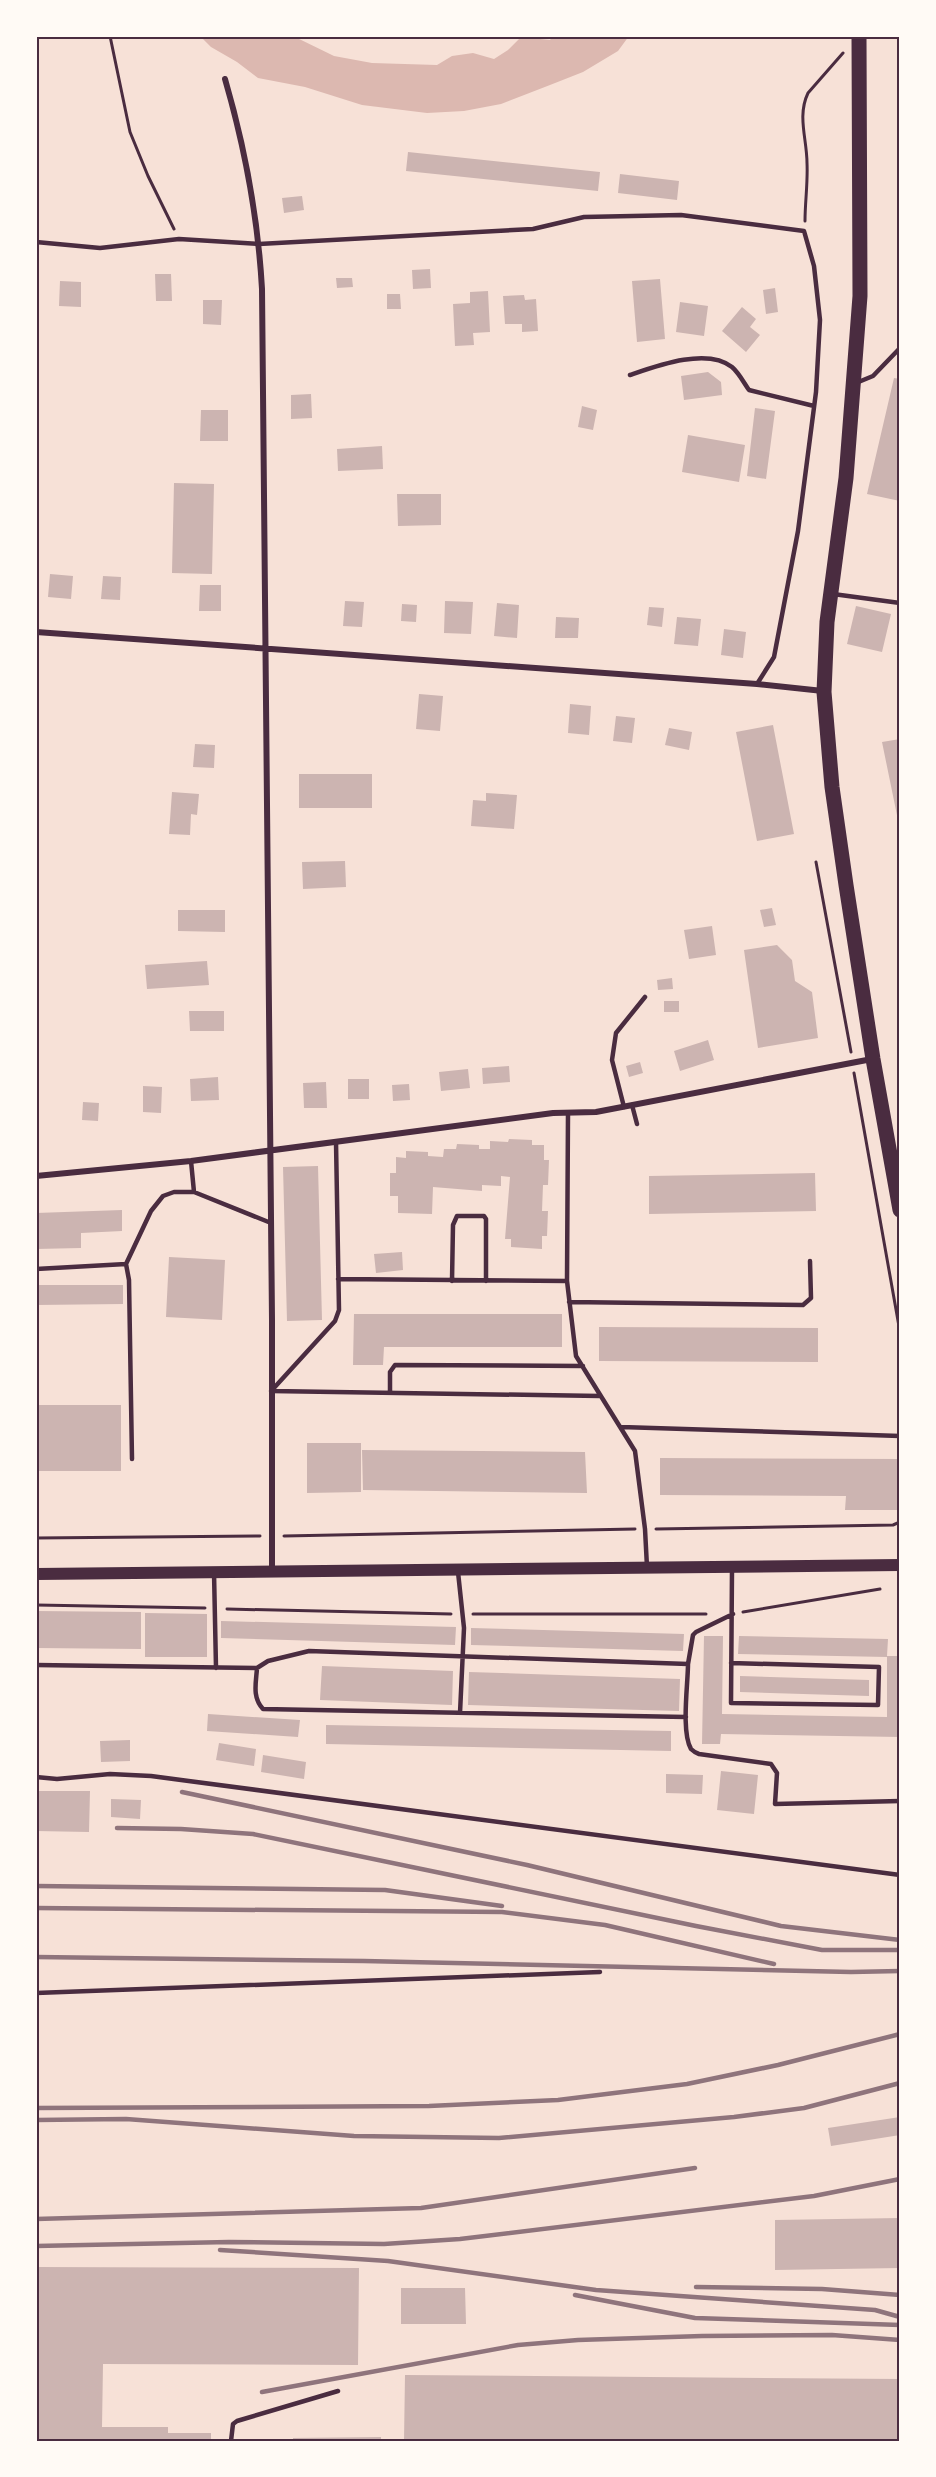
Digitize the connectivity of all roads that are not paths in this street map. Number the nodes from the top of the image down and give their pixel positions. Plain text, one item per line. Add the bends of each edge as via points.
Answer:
1 (859, 36) edge
2 (225, 79) dead end
3 (36, 242) edge
4 (259, 244) junction
5 (900, 348) edge
6 (630, 375) dead end
7 (854, 384) junction
8 (814, 405) junction
9 (830, 593) junction
10 (900, 603) edge
11 (36, 632) edge
12 (264, 647) junction
13 (757, 684) junction
14 (824, 692) junction
15 (645, 997) dead end
16 (873, 1059) junction
17 (632, 1106) junction
18 (624, 1107) junction
19 (568, 1113) junction
20 (637, 1124) dead end
21 (336, 1142) junction
22 (270, 1150) junction
23 (191, 1161) junction
24 (36, 1176) edge
25 (194, 1192) junction
26 (900, 1210) edge
27 (271, 1223) junction
28 (810, 1261) dead end
29 (126, 1264) junction
30 (36, 1269) edge
31 (338, 1279) junction
32 (452, 1281) junction
33 (486, 1281) junction
34 (567, 1281) junction
35 (569, 1302) junction
36 (583, 1366) junction
37 (271, 1390) junction
38 (390, 1392) junction
39 (600, 1396) junction
40 (621, 1427) junction
41 (900, 1436) edge
42 (132, 1459) dead end
43 (900, 1565) edge
44 (732, 1566) junction
45 (647, 1567) junction
46 (458, 1570) junction
47 (214, 1572) junction
48 (272, 1572) junction
49 (36, 1574) edge
50 (732, 1614) junction
51 (463, 1656) junction
52 (731, 1663) junction
53 (688, 1664) junction
54 (36, 1665) edge
55 (216, 1668) junction
56 (257, 1668) junction
57 (460, 1713) junction
58 (687, 1717) junction
59 (36, 1777) edge
60 (900, 1801) edge
61 (900, 1875) edge
62 (600, 1972) dead end
63 (36, 1992) edge
64 (338, 2391) dead end
65 (231, 2441) edge

1 - 7 main road via 860,296
2 - 4 street via 239,130
3 - 4 lane via 100,248 179,239
4 - 8 lane via 533,229 584,217 681,215 804,231 814,266 820,320
4 - 12 street
5 - 7 lane via 873,376
6 - 8 lane via 678,359 719,361 732,367 749,390
7 - 9 main road
8 - 13 lane via 798,531 774,657
9 - 10 lane
9 - 14 main road
11 - 12 street
12 - 13 street
12 - 22 street
13 - 14 street
14 - 16 main road via 832,787
15 - 18 lane via 616,1033 612,1060
16 - 17 street
16 - 26 main road
17 - 18 street
17 - 20 lane
18 - 19 street
19 - 21 street
19 - 34 lane
21 - 22 street
21 - 31 lane
22 - 23 street
22 - 27 street
23 - 24 street
23 - 25 lane
25 - 27 lane
25 - 29 lane via 163,1196 151,1211
27 - 37 street
28 - 35 lane via 811,1298 803,1305
29 - 30 lane
29 - 42 lane
31 - 32 lane
31 - 37 lane via 339,1310 335,1321
32 - 33 lane
32 - 33 lane via 457,1216 486,1219
33 - 34 lane
34 - 35 lane
35 - 36 lane via 576,1356
36 - 38 lane via 395,1365 390,1372
36 - 39 lane
37 - 38 lane
37 - 48 street
38 - 39 lane
39 - 40 lane
40 - 41 lane
40 - 45 lane via 635,1451
43 - 44 main road
44 - 45 main road
44 - 50 lane
45 - 46 main road
46 - 48 main road
46 - 51 lane
47 - 48 main road
47 - 49 main road
47 - 55 lane
50 - 52 lane
50 - 53 lane via 693,1635
51 - 53 lane
51 - 56 lane via 309,1651
51 - 57 lane
52 - 52 lane via 731,1703 878,1705 879,1667
53 - 58 lane
54 - 55 lane
55 - 56 lane
56 - 57 lane via 255,1692 263,1709
57 - 58 lane
58 - 60 lane via 692,1749 699,1755 771,1764 777,1773 775,1804
59 - 61 lane via 151,1776
62 - 63 lane
64 - 65 lane via 237,2421

